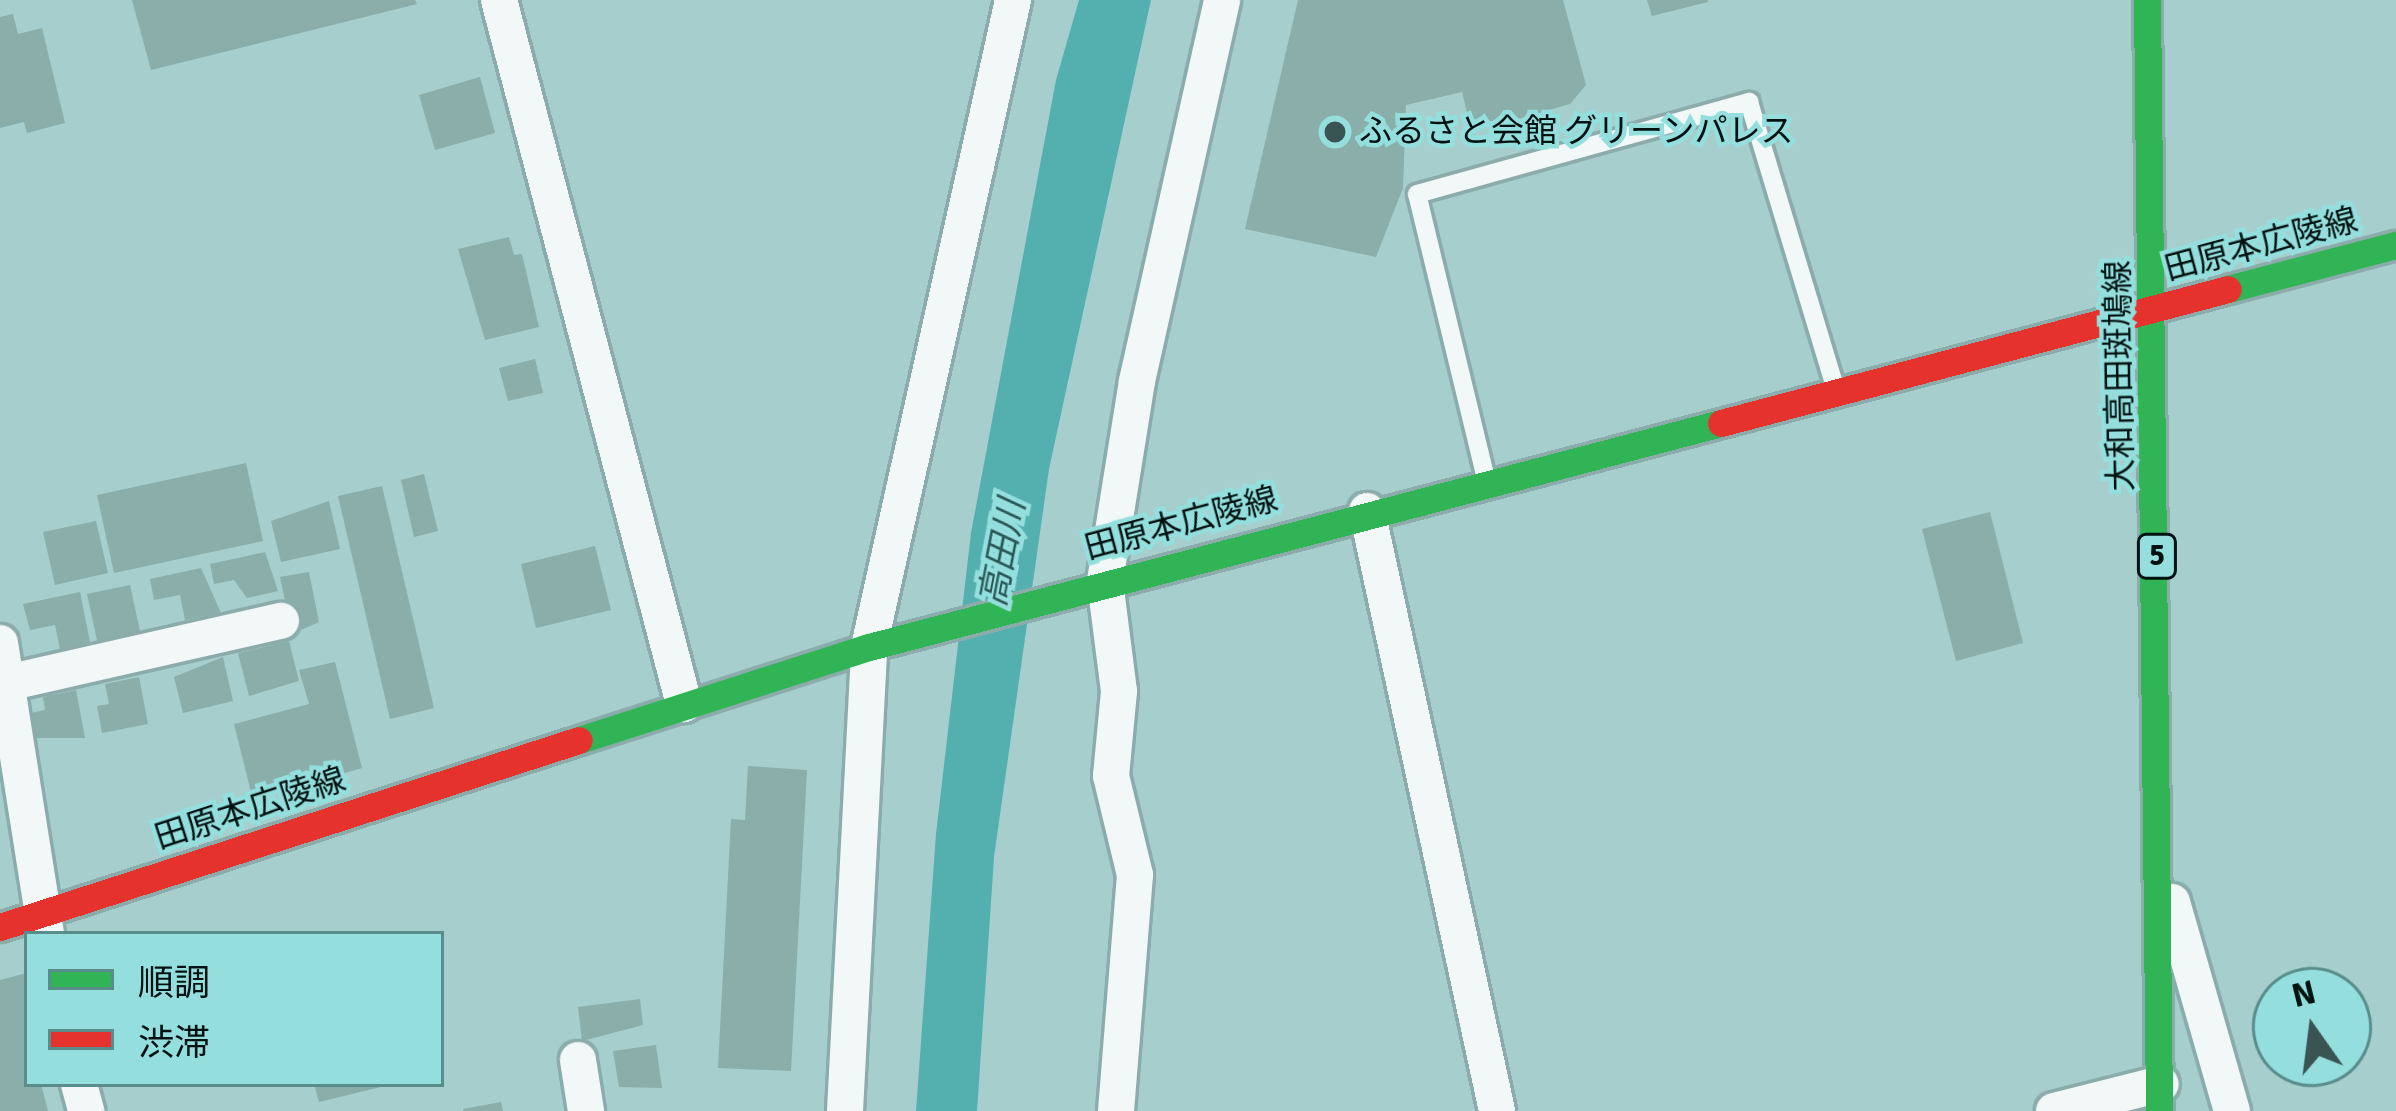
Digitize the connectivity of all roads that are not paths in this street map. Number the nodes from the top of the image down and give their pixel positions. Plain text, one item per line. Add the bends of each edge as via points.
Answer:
1 (500, 0) edge
2 (1013, 0) edge
3 (1222, 0) edge
4 (2147, 0) edge
5 (2396, 245) edge
6 (2156, 311) junction
7 (1838, 394) junction
8 (1487, 483) junction
9 (1367, 511) junction
10 (1095, 584) junction
11 (281, 621) dead end
12 (0, 643) edge
13 (882, 643) junction
14 (7, 683) junction
15 (684, 704) junction
16 (2158, 852) junction
17 (45, 924) edge
18 (0, 927) edge
19 (578, 1060) dead end
20 (2160, 1098) edge
21 (586, 1111) edge
22 (845, 1111) edge
23 (1116, 1111) edge
24 (1497, 1111) edge
25 (2054, 1111) edge
26 (2232, 1111) edge

1 - 15 street
2 - 13 street
3 - 10 street
4 - 6 main road, 大和高田斑鳩線 / 5
5 - 6 main road, 田原本広陵線
6 - 7 main road, 田原本広陵線
6 - 16 main road, 大和高田斑鳩線 / 5
7 - 8 main road, 田原本広陵線
7 - 8 lane via 1750,102 1417,194
8 - 9 main road, 田原本広陵線
9 - 10 main road, 田原本広陵線
9 - 24 street
10 - 13 main road, 田原本広陵線
10 - 23 street via 1119,692 1111,776 1135,875
11 - 14 street
12 - 14 street
13 - 15 main road, 田原本広陵線
13 - 22 street
14 - 17 street
15 - 17 main road, 田原本広陵線
16 - 20 main road, 大和高田斑鳩線 / 5
16 - 26 street
17 - 18 main road, 田原本広陵線
19 - 21 street
20 - 25 street

